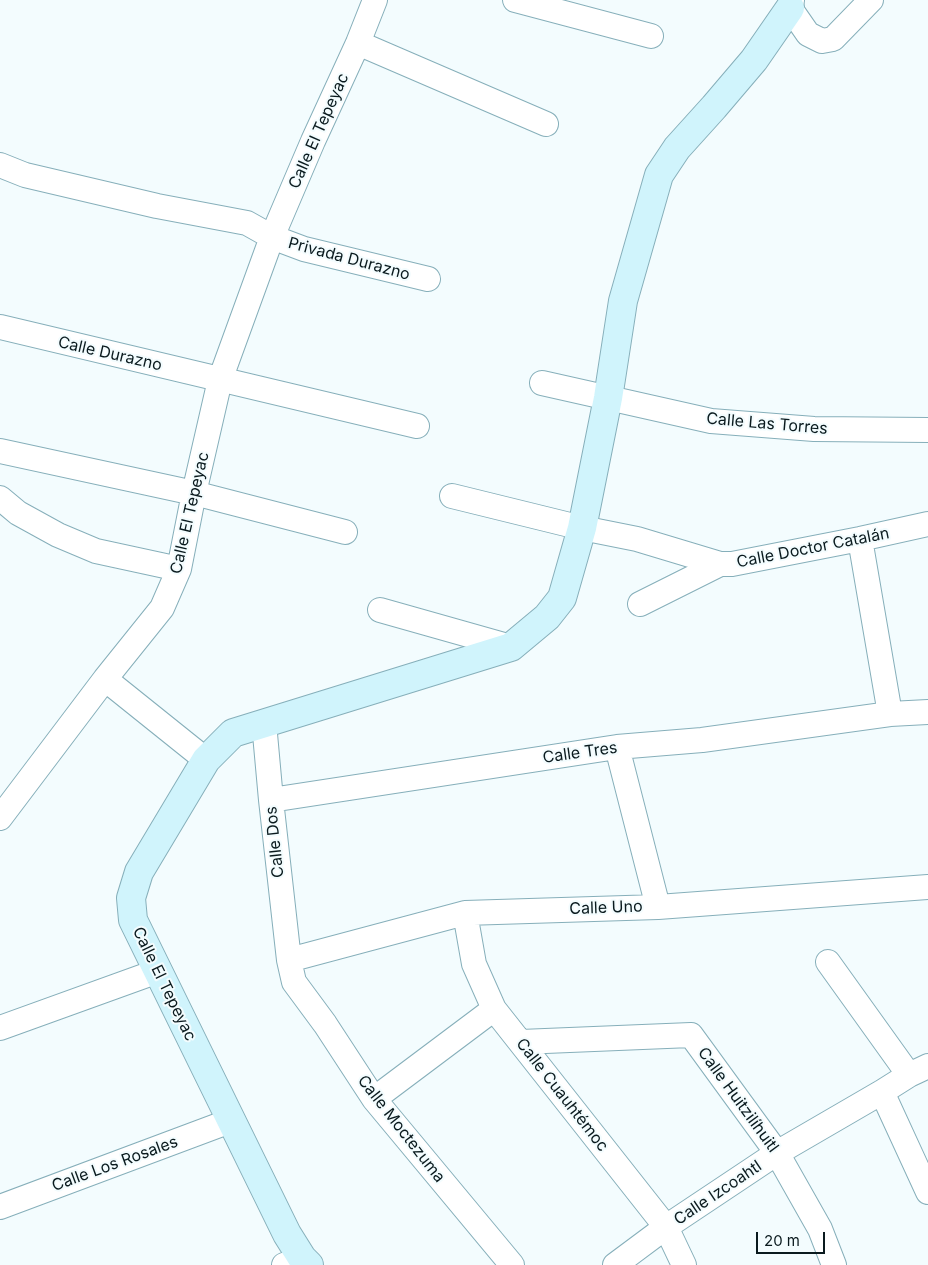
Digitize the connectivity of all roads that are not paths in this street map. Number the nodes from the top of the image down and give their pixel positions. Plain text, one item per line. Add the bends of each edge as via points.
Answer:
1 (375, 0) edge
2 (515, 0) edge
3 (871, 0) edge
4 (791, 4) edge
5 (650, 36) dead end
6 (358, 43) junction
7 (546, 124) dead end
8 (0, 165) edge
9 (272, 237) junction
10 (428, 279) dead end
11 (0, 327) edge
12 (220, 380) junction
13 (542, 383) dead end
14 (608, 398) junction
15 (417, 426) dead end
16 (928, 430) edge
17 (0, 451) edge
18 (194, 493) junction
19 (452, 496) dead end
20 (0, 498) edge
21 (928, 524) edge
22 (582, 528) junction
23 (345, 532) dead end
24 (860, 539) junction
25 (720, 564) junction
26 (179, 570) junction
27 (640, 604) dead end
28 (380, 610) dead end
29 (512, 647) junction
30 (105, 679) junction
31 (928, 712) edge
32 (890, 714) junction
33 (264, 723) junction
34 (617, 747) junction
35 (206, 760) junction
36 (271, 800) junction
37 (0, 818) edge
38 (928, 887) edge
39 (658, 906) junction
40 (465, 913) junction
41 (289, 960) junction
42 (828, 962) dead end
43 (158, 971) junction
44 (494, 1009) junction
45 (0, 1028) edge
46 (521, 1042) junction
47 (918, 1071) edge
48 (882, 1092) junction
49 (374, 1099) junction
50 (230, 1121) junction
51 (777, 1153) junction
52 (928, 1192) edge
53 (0, 1207) edge
54 (666, 1228) junction
55 (298, 1263) edge
56 (512, 1265) edge
57 (615, 1265) edge
58 (684, 1265) edge
59 (834, 1265) edge

1 - 6 street, Calle El Tepeyac
2 - 5 street
3 - 4 street via 833,39 822,41 808,34
4 - 14 street via 754,60 677,148 659,174 623,300
6 - 7 street
6 - 9 street, Calle El Tepeyac
8 - 9 street, Privada Durazno via 148,204 247,223
9 - 10 street, Privada Durazno via 304,249
9 - 12 street, Calle El Tepeyac
11 - 12 street, Calle Durazno
12 - 15 street, Calle Durazno
12 - 18 street, Calle El Tepeyac
13 - 14 street, Calle Las Torres
14 - 16 street, Calle Las Torres via 711,421 814,429
14 - 22 street
17 - 18 street
18 - 23 street
18 - 26 street, Calle El Tepeyac
19 - 22 street, Calle Doctor Catalán
20 - 26 street via 18,513 96,551
21 - 24 street, Calle Doctor Catalán
22 - 25 street, Calle Doctor Catalán via 637,539
22 - 29 street via 562,598 547,617
24 - 25 street, Calle Doctor Catalán
24 - 32 street
25 - 27 street
26 - 30 street, Calle El Tepeyac via 162,608
28 - 29 street
29 - 33 street, Calle El Tepeyac
30 - 35 street
30 - 37 street, Calle El Tepeyac
31 - 32 street, Calle Tres
32 - 34 street, Calle Tres via 702,740
33 - 35 street, Calle El Tepeyac via 233,733
33 - 36 street, Calle Dos
34 - 36 street, Calle Tres
34 - 39 street
35 - 43 street, Calle El Tepeyac via 139,872 131,898 133,920
36 - 41 street, Calle Dos
38 - 39 street, Calle Uno
39 - 40 street, Calle Uno
40 - 41 street, Calle Uno
40 - 44 street, Calle Cuauhtémoc via 474,964
41 - 49 street, Calle Moctezuma via 294,982
42 - 47 street
43 - 45 street
43 - 50 street, Calle El Tepeyac
44 - 46 street, Calle Cuauhtémoc
44 - 49 street
46 - 51 street, Calle Huitzilíhuitl via 691,1035
46 - 54 street, Calle Cuauhtémoc
47 - 48 street, Calle Izcoahtl
48 - 51 street, Calle Izcoahtl
48 - 52 street
49 - 56 street, Calle Moctezuma
50 - 53 street, Calle Los Rosales
50 - 55 street, Calle El Tepeyac
51 - 54 street, Calle Izcoahtl
51 - 59 street, Calle Huitzilíhuitl via 820,1230
54 - 57 street, Calle Izcoahtl
54 - 58 street, Calle Cuauhtémoc

